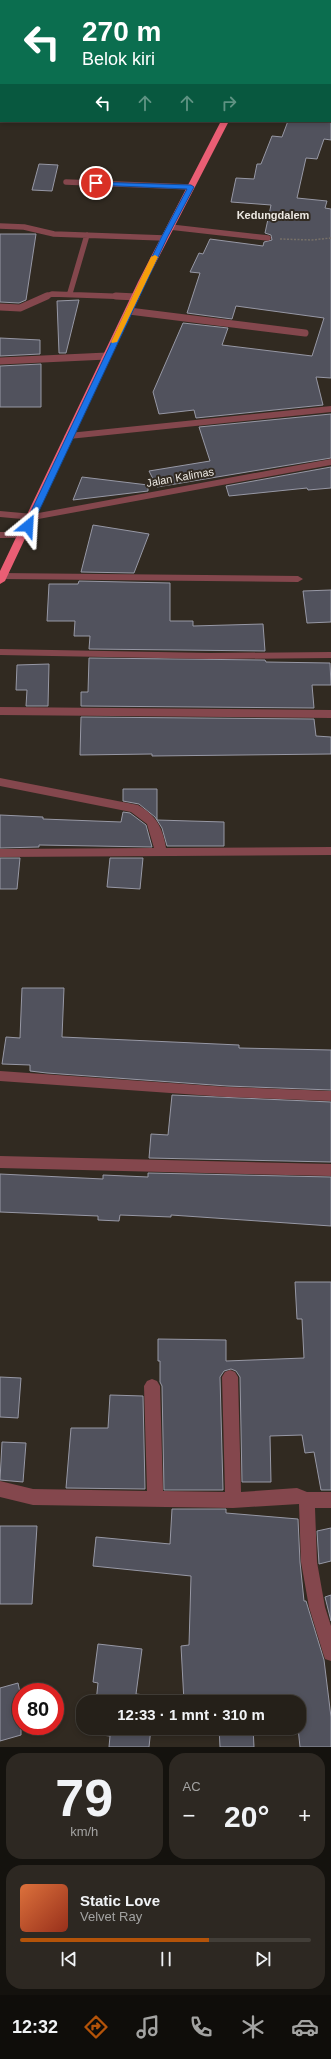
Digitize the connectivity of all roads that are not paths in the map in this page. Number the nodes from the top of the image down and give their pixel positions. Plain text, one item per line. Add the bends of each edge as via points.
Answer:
1 (224, 122) edge
2 (66, 182) dead end
3 (191, 187) junction
4 (0, 226) edge
5 (170, 227) junction
6 (87, 236) junction
7 (164, 238) junction
8 (268, 238) road end
9 (70, 294) junction
10 (136, 297) junction
11 (0, 307) edge
12 (129, 311) junction
13 (305, 333) dead end
14 (107, 356) junction
15 (0, 361) edge
16 (331, 409) edge
17 (69, 436) junction
18 (331, 462) edge
19 (0, 514) edge
20 (33, 517) junction
21 (0, 535) edge
22 (23, 535) junction
23 (1, 578) edge
24 (298, 579) dead end
25 (0, 652) edge
26 (331, 655) edge
27 (0, 711) edge
28 (331, 714) edge
29 (0, 782) edge
30 (331, 851) edge
31 (0, 853) edge
32 (161, 853) junction
33 (0, 1076) edge
34 (331, 1096) edge
35 (0, 1162) edge
36 (331, 1170) edge
37 (230, 1377) dead end
38 (152, 1386) dead end
39 (0, 1489) edge
40 (155, 1498) junction
41 (232, 1500) junction
42 (307, 1500) junction
43 (331, 1500) edge
44 (331, 1653) edge

1 - 3 highway
2 - 3 lane
3 - 5 highway
4 - 6 lane
5 - 7 highway
5 - 8 lane
6 - 7 lane
6 - 9 lane
7 - 10 highway
9 - 10 lane
9 - 11 lane via 52,294 20,308
10 - 12 highway
12 - 13 lane
12 - 14 highway
14 - 15 lane
14 - 17 highway
16 - 17 street
17 - 20 highway
18 - 20 street, Jalan Kalimas
19 - 20 street, Jalan Kalimas
20 - 22 highway
21 - 22 street
22 - 23 highway
23 - 24 street
25 - 26 street via 210,656
27 - 28 street
29 - 32 street via 134,808 154,822
30 - 32 street
31 - 32 street
33 - 34 street via 227,1092
35 - 36 street
37 - 41 street
38 - 40 street
39 - 40 street via 33,1497
40 - 41 street
41 - 42 street via 297,1496
42 - 43 street
42 - 44 street via 309,1562 317,1607

